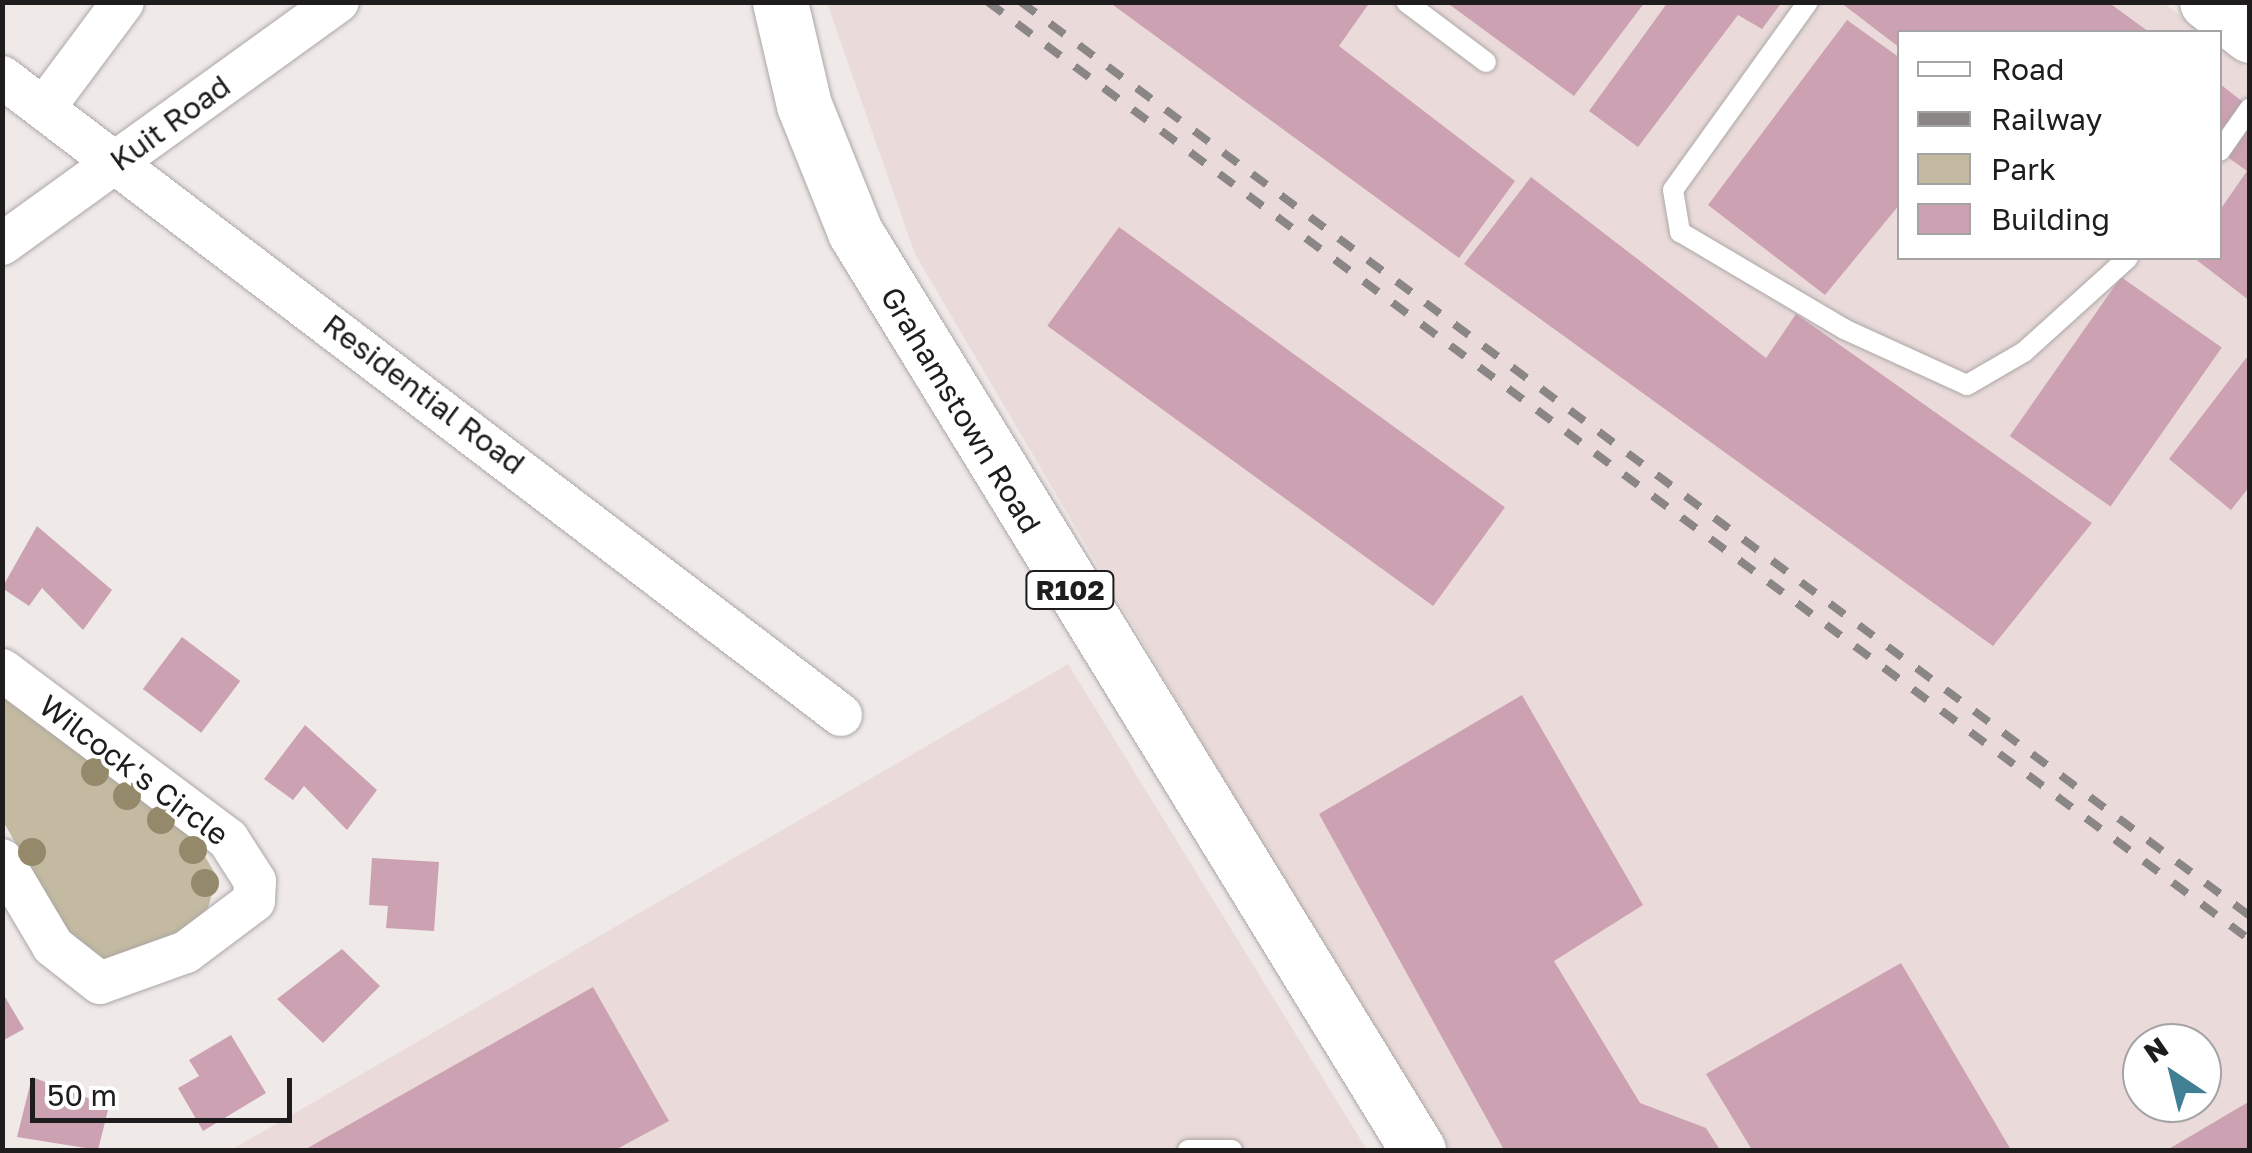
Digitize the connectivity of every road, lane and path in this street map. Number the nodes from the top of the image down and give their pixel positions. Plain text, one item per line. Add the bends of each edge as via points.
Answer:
1 (122, 2) edge
2 (338, 2) edge
3 (780, 2) edge
4 (1406, 2) edge
5 (1808, 2) edge
6 (2208, 2) edge
7 (2250, 35) edge
8 (1486, 62) dead end
9 (2, 77) edge
10 (44, 108) junction
11 (2250, 108) edge
12 (2222, 148) edge
13 (118, 161) junction
14 (2, 244) edge
15 (2126, 260) edge
16 (2, 670) edge
17 (841, 715) dead end
18 (2, 860) edge
19 (1188, 1150) edge
20 (1232, 1150) edge
21 (1418, 1150) edge

1 - 10 street
2 - 13 street, Kuit Road
3 - 21 main road, Grahamstown Road / R102 via 804,105 855,232
4 - 8 lane
5 - 15 lane via 1673,190 1680,232 1844,329 1967,385 2024,352
6 - 7 main road
9 - 10 street, Residential Road
10 - 13 street, Residential Road
11 - 12 lane
13 - 14 street, Kuit Road
13 - 17 street, Residential Road
16 - 18 street, Wilcock's Circle via 228,840 255,881 254,900 186,952 100,982 53,946
19 - 20 lane

